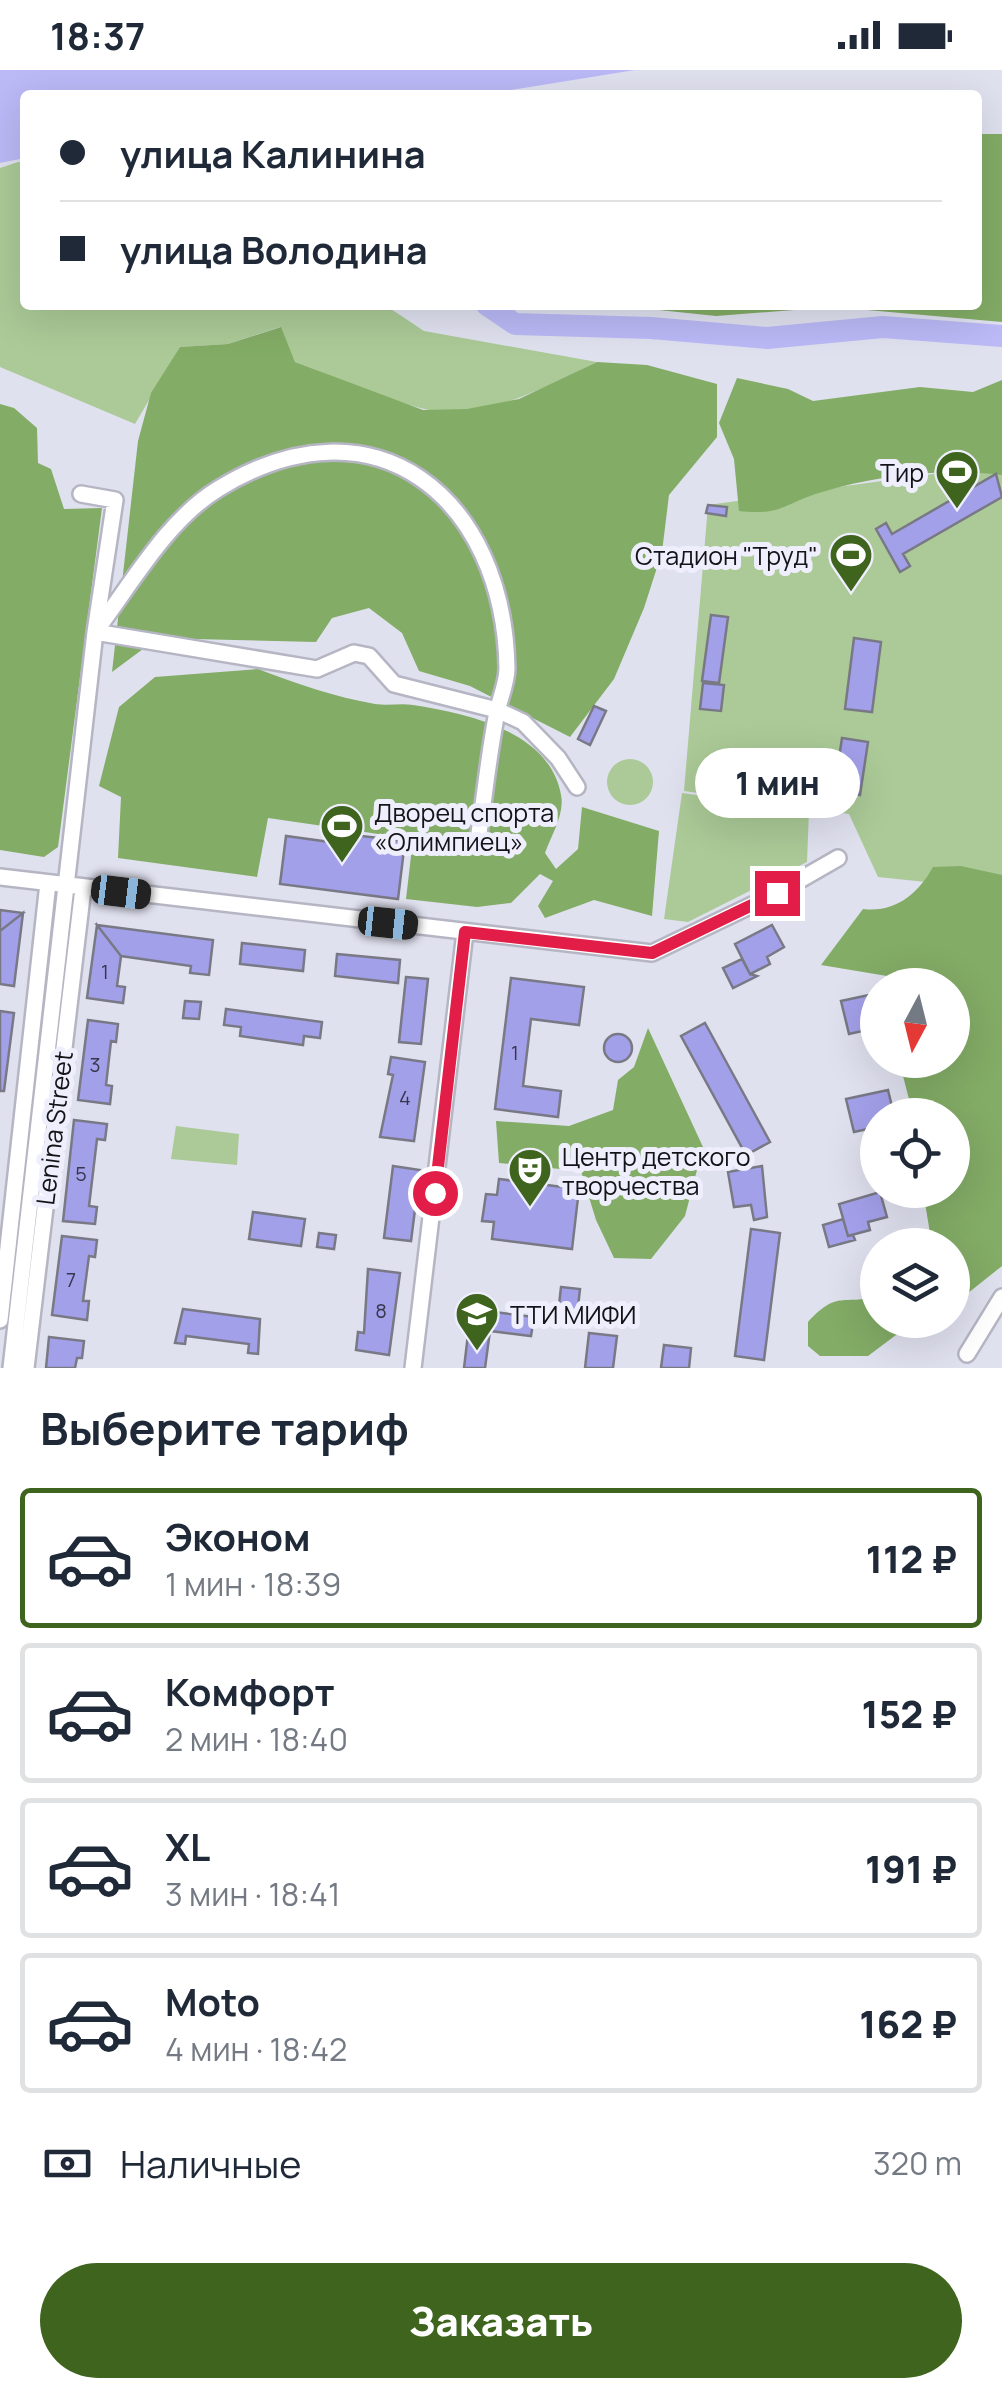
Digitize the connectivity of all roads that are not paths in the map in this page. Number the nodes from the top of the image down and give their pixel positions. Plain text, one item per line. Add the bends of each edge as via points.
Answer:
1 (81, 494) dead end
2 (95, 632) junction
3 (497, 710) junction
4 (578, 786) dead end
5 (479, 833) dead end
6 (838, 858) dead end
7 (0, 877) edge
8 (57, 884) junction
9 (83, 888) junction
10 (465, 932) junction
11 (1002, 1297) edge
12 (0, 1320) edge
13 (967, 1354) dead end
14 (10, 1368) edge
15 (26, 1368) edge
16 (413, 1368) edge

1 - 2 street via 115,500
2 - 3 street via 317,669 354,654 368,656 394,684
2 - 3 street via 179,521 215,490 306,452 364,454 410,470 444,495 478,538 501,610 507,672
2 - 8 street
3 - 4 street via 523,722
3 - 5 street
6 - 10 street via 652,953
7 - 8 street
8 - 9 street
8 - 12 street, Lenina Street
8 - 14 street
9 - 10 street
9 - 15 street, Lenina Street
10 - 16 street
11 - 13 street

